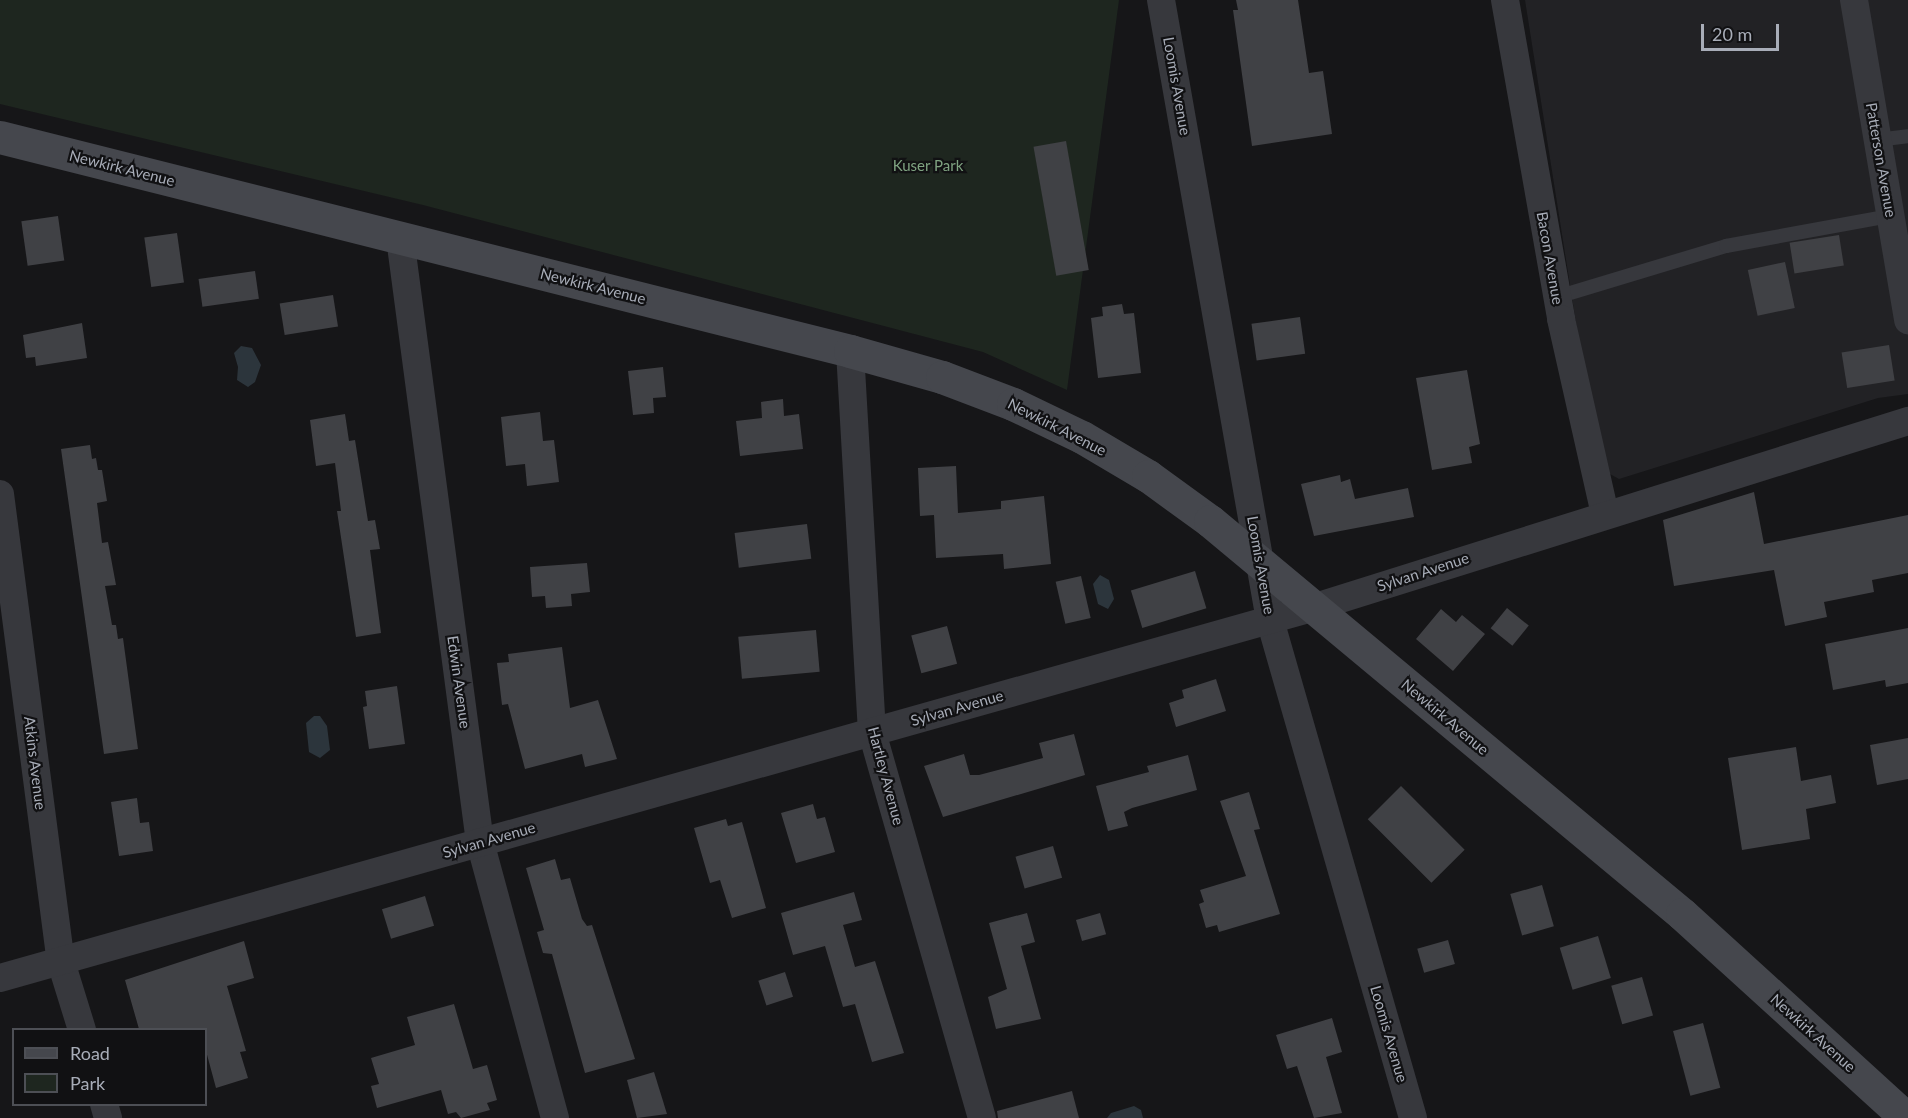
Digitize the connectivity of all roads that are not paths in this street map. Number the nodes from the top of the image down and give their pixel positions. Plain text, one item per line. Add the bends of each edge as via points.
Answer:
1 (1161, 0) edge
2 (1505, 0) edge
3 (1854, 0) edge
4 (1908, 136) edge
5 (0, 137) edge
6 (1877, 141) junction
7 (1890, 216) junction
8 (400, 237) junction
9 (1557, 297) junction
10 (1908, 320) edge
11 (850, 351) junction
12 (1908, 421) edge
13 (0, 494) edge
14 (1605, 514) junction
15 (1261, 564) junction
16 (1312, 608) junction
17 (1270, 620) junction
18 (872, 732) junction
19 (480, 842) junction
20 (61, 962) junction
21 (0, 978) edge
22 (82, 1028) edge
23 (555, 1118) edge
24 (982, 1118) edge
25 (1413, 1118) edge
26 (1906, 1118) edge

1 - 15 street, Loomis Avenue
2 - 9 street, Bacon Avenue
3 - 6 street, Patterson Avenue
4 - 6 lane
5 - 8 street, Newkirk Avenue
6 - 7 street, Patterson Avenue
7 - 9 lane via 1726,246
7 - 10 street, Patterson Avenue
8 - 11 street, Newkirk Avenue
8 - 19 street, Edwin Avenue
9 - 14 street, Bacon Avenue
11 - 15 street, Newkirk Avenue via 942,377 1013,404 1082,437 1156,482
11 - 18 street, Hartley Avenue
12 - 14 street, Sylvan Avenue
13 - 20 street, Atkins Avenue
14 - 16 street, Sylvan Avenue
15 - 16 street, Newkirk Avenue
15 - 17 street, Loomis Avenue
16 - 17 street, Sylvan Avenue
16 - 26 street, Newkirk Avenue via 1682,914
17 - 18 street, Sylvan Avenue
17 - 25 street, Loomis Avenue
18 - 19 street, Sylvan Avenue
18 - 24 street, Hartley Avenue
19 - 20 street, Sylvan Avenue
19 - 23 street, Edwin Avenue
20 - 21 street, Sylvan Avenue
20 - 22 street, Atkins Avenue

